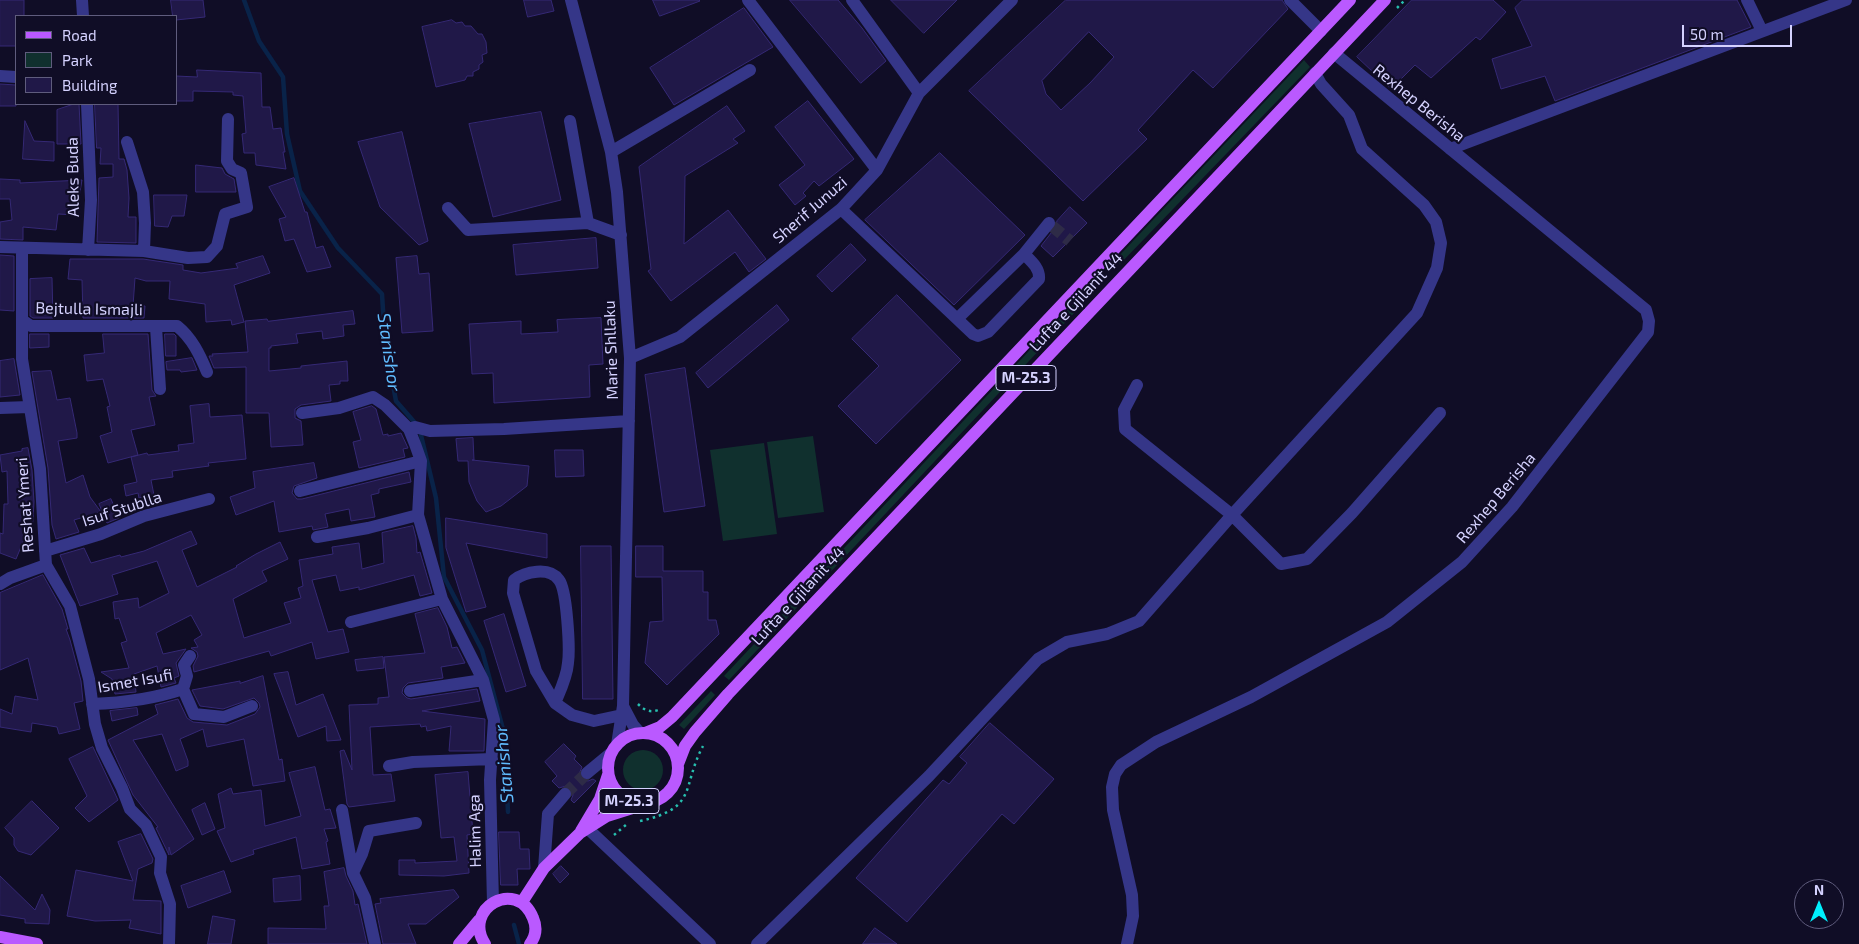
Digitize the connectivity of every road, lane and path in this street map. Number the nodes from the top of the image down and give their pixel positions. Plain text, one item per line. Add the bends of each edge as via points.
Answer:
1 (82, 0) edge
2 (570, 0) edge
3 (748, 0) edge
4 (1012, 0) edge
5 (1290, 0) edge
6 (1350, 0) edge
7 (1384, 0) edge
8 (1747, 0) edge
9 (1846, 0) edge
10 (859, 3) edge
11 (1830, 3) edge
12 (83, 15) edge
13 (1321, 31) junction
14 (1762, 32) junction
15 (1334, 53) junction
16 (750, 70) dead end
17 (1315, 73) junction
18 (0, 76) edge
19 (15, 77) edge
20 (919, 93) junction
21 (87, 105) edge
22 (228, 119) dead end
23 (570, 121) dead end
24 (127, 142) dead end
25 (1450, 149) junction
26 (611, 152) junction
27 (877, 170) junction
28 (448, 208) dead end
29 (841, 209) junction
30 (588, 223) junction
31 (1050, 223) dead end
32 (621, 235) junction
33 (0, 247) edge
34 (22, 248) junction
35 (88, 250) junction
36 (144, 251) junction
37 (1024, 254) junction
38 (958, 318) junction
39 (22, 320) junction
40 (156, 327) junction
41 (630, 358) junction
42 (207, 372) dead end
43 (1137, 385) dead end
44 (160, 389) dead end
45 (29, 407) junction
46 (0, 408) edge
47 (302, 413) dead end
48 (1440, 413) dead end
49 (628, 421) junction
50 (412, 428) junction
51 (421, 461) junction
52 (300, 492) dead end
53 (209, 499) dead end
54 (418, 515) junction
55 (1232, 515) junction
56 (317, 536) dead end
57 (45, 551) junction
58 (46, 564) junction
59 (0, 584) edge
60 (442, 599) junction
61 (350, 622) dead end
62 (190, 656) dead end
63 (483, 680) junction
64 (183, 689) junction
65 (410, 691) dead end
66 (555, 703) junction
67 (92, 704) junction
68 (252, 706) dead end
69 (623, 710) junction
70 (643, 733) junction
71 (614, 749) junction
72 (492, 759) junction
73 (678, 764) junction
74 (389, 766) dead end
75 (587, 773) tunnel mouth
76 (608, 775) junction
77 (565, 794) tunnel mouth
78 (644, 804) junction
79 (342, 810) dead end
80 (416, 823) dead end
81 (584, 829) junction
82 (544, 868) junction
83 (353, 872) junction
84 (493, 902) junction
85 (522, 902) junction
86 (479, 920) junction
87 (0, 936) edge
88 (531, 943) edge
89 (37, 944) edge
90 (169, 944) edge
91 (376, 944) edge
92 (459, 944) edge
93 (485, 944) edge
94 (710, 944) edge
95 (757, 944) edge
96 (1127, 944) edge

1 - 12 street
2 - 26 street, Marie Shllaku
3 - 27 street
4 - 20 street, Sherif Junuzi
5 - 13 street
6 - 13 main road, Lufta e Gjilanit 44 / M-25.3
7 - 15 main road, Lufta e Gjilanit 44 / M-25.3
8 - 14 street
9 - 11 street
10 - 20 street
11 - 14 street
13 - 70 main road, Lufta e Gjilanit 44 / M-25.3 via 672,717 660,727
14 - 25 street
15 - 17 main road, Lufta e Gjilanit 44 / M-25.3
15 - 25 street, Rexhep Berisha
16 - 26 street
17 - 55 street via 1348,114 1362,149 1424,205 1436,222 1441,243 1438,260 1417,313
17 - 73 main road, Lufta e Gjilanit 44 / M-25.3 via 728,694 694,732
18 - 19 street
20 - 27 street, Sherif Junuzi
21 - 35 street, Aleks Buda via 91,200
22 - 36 street via 226,161 241,173 247,207 225,214 217,246 207,257 188,258
23 - 30 street
24 - 36 street via 143,192
25 - 96 street, Rexhep Berisha via 1646,310 1650,320 1648,332 1512,507 1462,562 1387,622 1251,698 1156,742 1121,765 1112,787 1113,810 1132,895 1133,916
26 - 32 street, Marie Shllaku
27 - 29 street, Sherif Junuzi
28 - 30 street via 468,230
29 - 38 street
29 - 41 street, Sherif Junuzi via 680,337
30 - 32 street
31 - 37 street
32 - 41 street, Marie Shllaku
33 - 34 street
34 - 35 street
34 - 39 street, Reshat Ymeri
35 - 36 street
37 - 38 street
37 - 38 street via 1040,272 1039,279 988,332 978,336 973,334
39 - 40 street, Bejtulla Ismajli via 30,326
39 - 45 street, Reshat Ymeri via 22,359
40 - 42 street, Bejtulla Ismajli via 177,326 187,334
40 - 44 street, Bejtulla Ismajli
41 - 49 street, Marie Shllaku
43 - 55 street via 1124,410 1125,429
45 - 46 street
45 - 57 street, Reshat Ymeri via 40,469
47 - 50 street, Halim Aga via 339,408 373,397
48 - 55 street via 1307,559 1281,564
49 - 50 street via 504,429 430,431
49 - 69 street, Marie Shllaku
50 - 51 street, Halim Aga
51 - 52 street
51 - 54 street, Halim Aga
53 - 57 street, Isuf Stublla via 144,516 101,534
54 - 56 street via 368,528
54 - 60 street, Halim Aga
55 - 95 street via 1139,620 1107,634 1067,642 1038,658 928,776
57 - 58 street, Reshat Ymeri
58 - 59 street
58 - 67 street, Reshat Ymeri via 70,606 89,679
60 - 61 street
60 - 63 street, Halim Aga
62 - 64 street, Ismet Isufi via 184,665 187,676
63 - 65 street
63 - 72 street, Halim Aga via 494,720
64 - 67 street, Ismet Isufi via 160,696
64 - 68 street, Ismet Isufi via 194,714 224,717
66 - 66 street via 536,671 513,592 514,580 522,574 552,573 560,580 569,651 568,666
66 - 69 street via 572,716 594,721
67 - 90 street, Reshat Ymeri via 102,748 130,809 146,825 161,857 160,872 170,904
69 - 70 street
69 - 71 street, Marie Shllaku
70 - 71 main road, M-25.3 via 624,739
70 - 73 main road via 668,743
71 - 75 street
71 - 76 main road, M-25.3
72 - 74 street
72 - 84 street, Halim Aga via 490,832
73 - 78 main road, M-25.3 via 678,776 666,796
76 - 78 main road, M-25.3 via 617,793 634,803
76 - 81 main road, M-25.3 via 600,800
77 - 82 street via 548,814
78 - 81 main road, M-25.3 via 607,816
79 - 83 street
80 - 83 street via 370,831
81 - 82 main road, M-25.3
81 - 94 street
82 - 85 main road, M-25.3
83 - 91 street via 366,898
84 - 85 main road via 514,899
84 - 86 main road
85 - 88 main road via 529,908 536,924
86 - 92 main road
86 - 93 main road
87 - 89 main road

